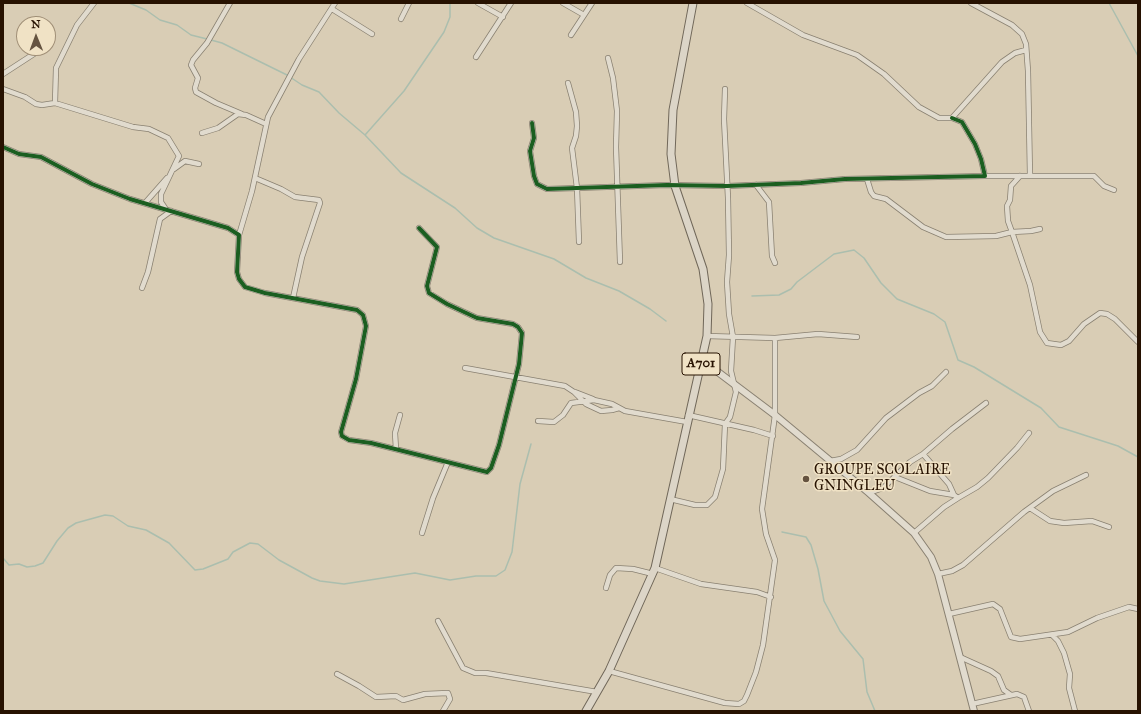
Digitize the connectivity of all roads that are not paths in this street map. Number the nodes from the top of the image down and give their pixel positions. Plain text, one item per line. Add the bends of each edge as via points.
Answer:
1 (94, 3) edge
2 (230, 3) edge
3 (335, 3) edge
4 (409, 3) edge
5 (478, 3) edge
6 (511, 3) edge
7 (563, 3) edge
8 (592, 3) edge
9 (693, 3) edge
10 (747, 3) edge
11 (972, 3) edge
12 (332, 9) junction
13 (584, 15) junction
14 (502, 17) junction
15 (401, 19) dead end
16 (372, 34) dead end
17 (571, 35) dead end
18 (1026, 50) junction
19 (31, 56) edge
20 (476, 58) dead end
21 (608, 58) dead end
22 (3, 74) edge
23 (568, 83) dead end
24 (3, 89) edge
25 (725, 89) dead end
26 (55, 103) junction
27 (242, 114) junction
28 (952, 118) junction
29 (532, 123) dead end
30 (266, 124) junction
31 (202, 134) dead end
32 (3, 147) edge
33 (177, 160) junction
34 (184, 162) junction
35 (199, 164) dead end
36 (172, 172) junction
37 (985, 176) junction
38 (1020, 176) junction
39 (1030, 176) junction
40 (255, 178) junction
41 (867, 179) junction
42 (756, 185) junction
43 (674, 186) junction
44 (727, 186) junction
45 (577, 188) junction
46 (618, 188) junction
47 (1114, 190) dead end
48 (145, 203) junction
49 (165, 208) junction
50 (171, 211) junction
51 (419, 228) dead end
52 (1040, 229) dead end
53 (1012, 232) junction
54 (239, 235) junction
55 (578, 242) dead end
56 (620, 262) dead end
57 (775, 263) dead end
58 (142, 288) dead end
59 (293, 298) junction
60 (706, 336) junction
61 (733, 337) junction
62 (857, 337) dead end
63 (775, 338) junction
64 (1138, 342) edge
65 (702, 360) junction
66 (465, 368) dead end
67 (946, 372) dead end
68 (516, 377) junction
69 (734, 383) junction
70 (574, 392) junction
71 (581, 400) junction
72 (594, 400) junction
73 (986, 403) dead end
74 (619, 408) junction
75 (400, 415) dead end
76 (775, 415) junction
77 (688, 418) junction
78 (538, 421) dead end
79 (725, 424) junction
80 (1029, 433) dead end
81 (773, 436) junction
82 (396, 449) junction
83 (923, 454) junction
84 (830, 461) junction
85 (448, 462) junction
86 (1086, 475) dead end
87 (895, 477) junction
88 (869, 493) junction
89 (954, 495) junction
90 (958, 498) junction
91 (670, 499) junction
92 (1030, 508) junction
93 (1109, 527) dead end
94 (422, 533) dead end
95 (914, 533) junction
96 (654, 571) junction
97 (938, 574) junction
98 (606, 588) dead end
99 (771, 597) junction
100 (1138, 606) edge
101 (1132, 607) junction
102 (1138, 609) edge
103 (949, 614) junction
104 (438, 621) dead end
105 (1052, 635) junction
106 (960, 657) junction
107 (609, 671) junction
108 (337, 674) dead end
109 (596, 692) junction
110 (1011, 695) junction
111 (972, 704) junction
112 (443, 711) edge
113 (586, 711) edge
114 (974, 711) edge
115 (1029, 711) edge
116 (1075, 711) edge

1 - 26 street via 77,25 56,68
2 - 27 street via 191,65 198,78 196,92
3 - 12 street
4 - 15 street
5 - 14 street
6 - 14 street
7 - 13 street
8 - 13 street
9 - 43 main road, A701 via 673,110 671,154
10 - 28 street via 803,35 857,55 872,64 926,112 939,118
11 - 18 street via 1018,30 1022,34
12 - 16 street
12 - 30 street via 294,67
13 - 17 street
14 - 20 street
18 - 28 street via 1015,53 1002,62
18 - 39 street
19 - 22 street
21 - 46 street via 617,111
23 - 45 street via 576,112 576,136 572,148
24 - 26 street via 25,96 36,104
25 - 44 street
26 - 33 street via 161,134 172,144 179,156
27 - 30 street
27 - 31 street via 235,115 218,128
28 - 37 street via 962,122 975,144
29 - 45 street via 534,138 530,156 537,184 547,190
30 - 40 street
32 - 48 street via 19,154 43,158 92,184
33 - 34 street
33 - 36 street
34 - 35 street
34 - 36 street
36 - 48 street
36 - 49 street via 161,194 161,202
37 - 38 street
37 - 41 street
38 - 39 street
38 - 53 street via 1011,186 1007,206
39 - 47 street via 1094,176 1104,186
40 - 54 street
40 - 59 street via 295,197 319,200 320,203 302,256
41 - 42 street
41 - 53 street via 874,196 886,200 923,227 946,237 996,236
42 - 44 street
42 - 57 street via 769,202 772,256
43 - 44 street
43 - 46 street
43 - 60 main road, A701 via 702,269 708,304
44 - 61 street via 727,282
45 - 46 street
45 - 55 street
46 - 56 street
48 - 49 street
49 - 50 street
50 - 54 street via 228,228
50 - 58 street via 160,219
51 - 68 street via 437,247 427,286 429,293 440,301 477,318 518,327 522,333
52 - 53 street
53 - 64 street via 1030,285 1040,332 1047,343 1061,345 1069,341 1084,324 1100,313 1115,319
54 - 59 street via 238,272 241,282 246,287 265,293
59 - 82 street via 357,310 363,315 365,335 342,434 350,440
60 - 61 street
60 - 65 main road, A701
61 - 63 street
61 - 69 street via 731,371
62 - 63 street via 818,334
63 - 76 street
65 - 69 street
65 - 77 main road, A701
66 - 68 street
67 - 84 street via 932,386 918,393 886,418 857,450
68 - 70 street via 565,386
68 - 85 street via 490,470 483,472
69 - 76 street
69 - 79 street via 735,400
70 - 71 street
70 - 72 street
71 - 72 street
71 - 74 street via 601,411
71 - 78 street via 571,403 563,415 554,422
72 - 74 street
73 - 83 street
74 - 77 street via 630,412
75 - 82 street via 395,433
76 - 81 street
76 - 84 street
77 - 79 street
77 - 91 main road, A701
79 - 81 street
79 - 91 street via 723,469 715,497 707,505
80 - 90 street via 988,478
81 - 99 street via 762,509 766,534 775,560
82 - 85 street
83 - 87 street via 910,462
83 - 89 street via 949,484
84 - 88 street
85 - 94 street
86 - 92 street via 1053,491
87 - 88 street via 883,488
87 - 89 street via 930,492
88 - 95 street
89 - 90 street
90 - 95 street
91 - 96 main road, A701
92 - 93 street via 1050,521 1092,521
92 - 97 street via 963,565
95 - 97 street via 931,556
96 - 98 street via 616,568 610,575
96 - 99 street via 701,584 757,592
96 - 107 main road, A701
97 - 103 street
99 - 107 street via 763,645 744,702 739,704 714,701
100 - 101 street
101 - 102 street
101 - 105 street via 1088,621 1068,632
103 - 105 street via 993,604 1000,609 1008,632 1015,638
103 - 106 street
104 - 109 street via 463,668 475,673 486,672
105 - 116 street via 1064,653
106 - 110 street via 998,676 1004,690
106 - 111 street
107 - 109 main road, A701
108 - 112 street via 376,697 396,696 403,700 425,694 448,693 450,698
109 - 113 main road, A701
110 - 111 street
110 - 115 street via 1020,694 1024,697
111 - 114 street

